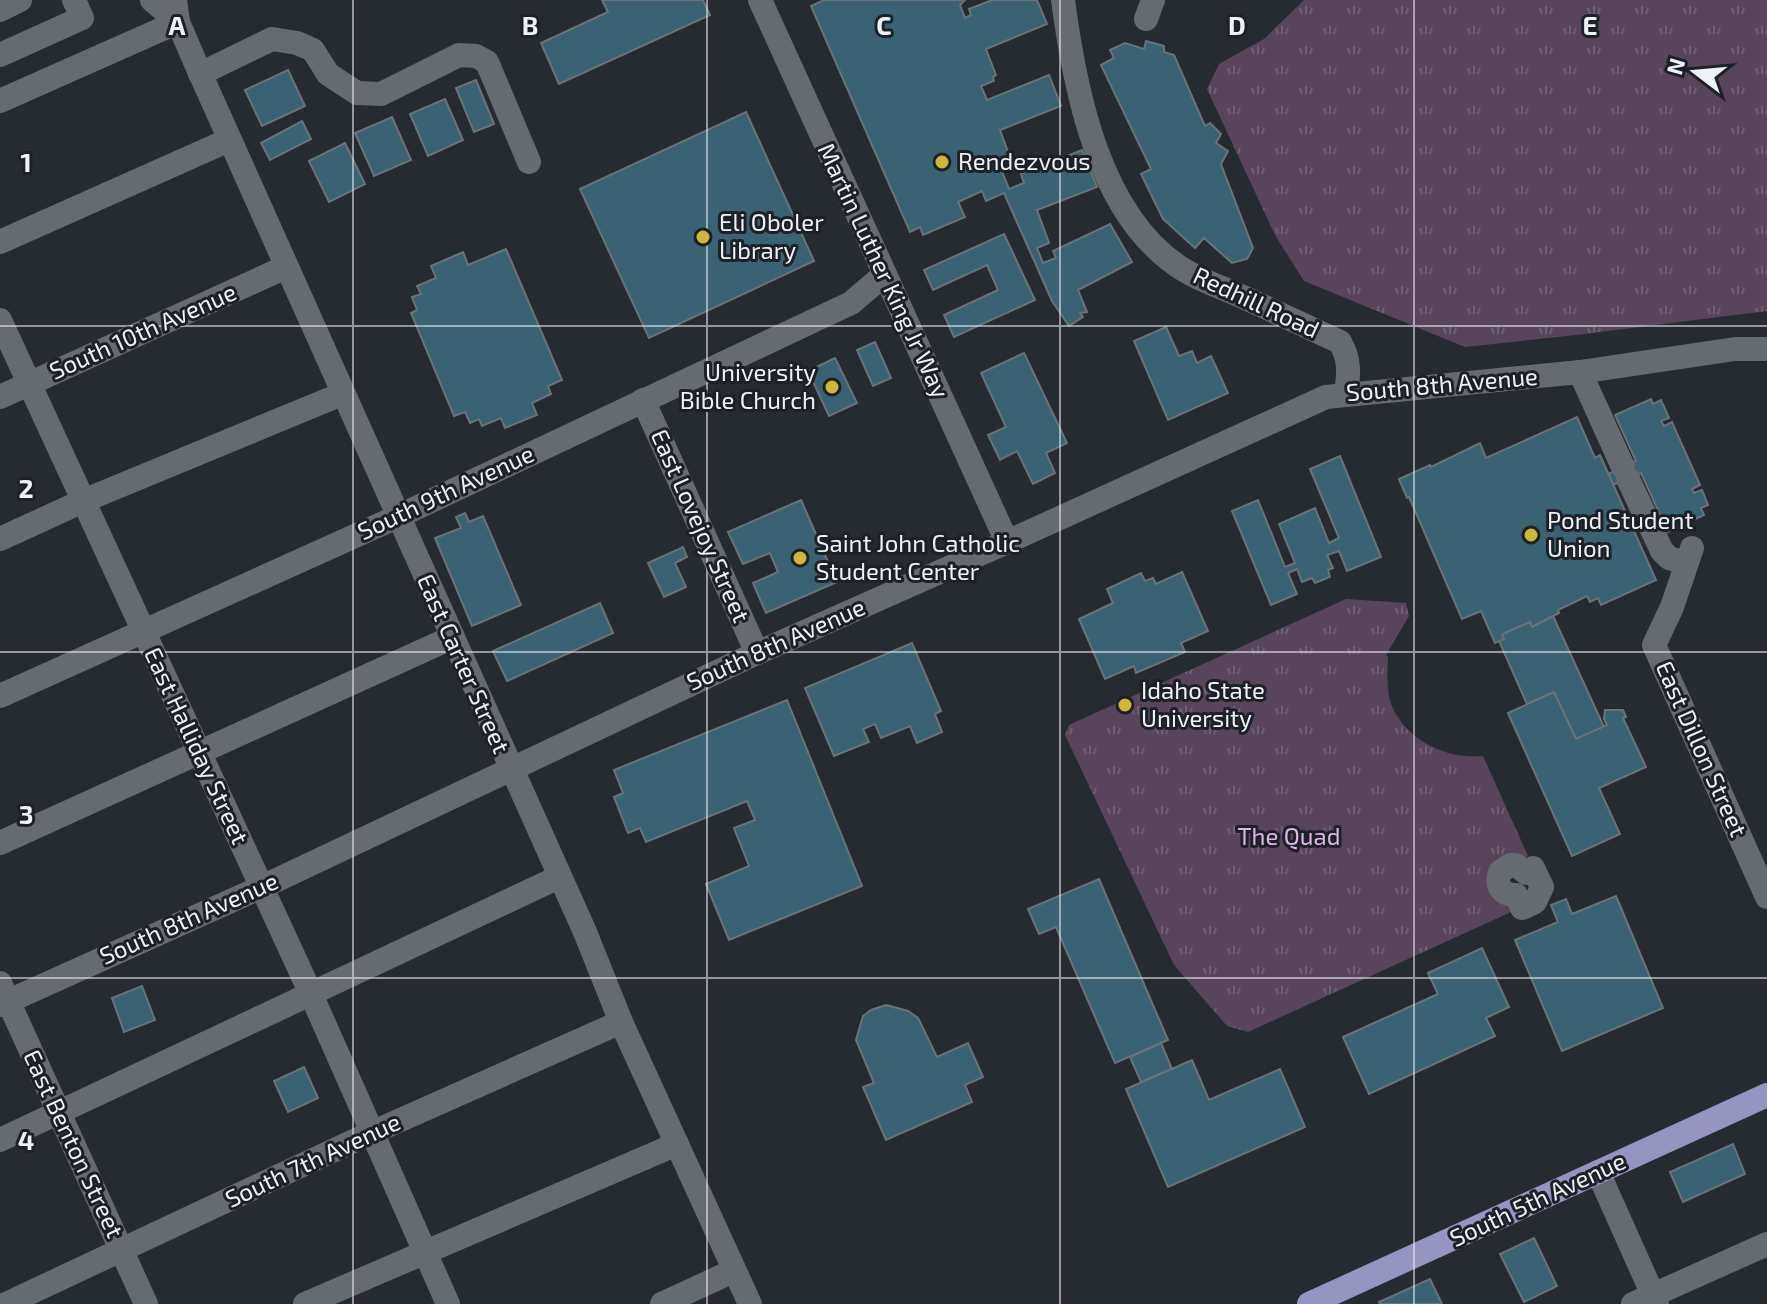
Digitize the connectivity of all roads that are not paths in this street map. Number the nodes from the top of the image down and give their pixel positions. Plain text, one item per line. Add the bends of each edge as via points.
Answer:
1 (20, 0) edge
2 (74, 0) edge
3 (152, 0) edge
4 (760, 0) edge
5 (1063, 0) edge
6 (0, 10) edge
7 (176, 11) edge
8 (40, 37) junction
9 (0, 55) edge
10 (58, 74) junction
11 (200, 74) junction
12 (0, 101) edge
13 (229, 140) junction
14 (529, 162) dead end
15 (0, 242) edge
16 (286, 267) junction
17 (884, 275) junction
18 (0, 320) edge
19 (1767, 349) edge
20 (1580, 372) junction
21 (29, 384) junction
22 (1346, 393) junction
23 (342, 394) junction
24 (0, 397) edge
25 (643, 400) junction
26 (83, 501) junction
27 (397, 517) junction
28 (0, 539) edge
29 (1007, 542) junction
30 (143, 631) junction
31 (453, 637) junction
32 (757, 653) junction
33 (0, 696) edge
34 (199, 752) junction
35 (510, 769) junction
36 (0, 843) edge
37 (559, 877) junction
38 (262, 887) junction
39 (1767, 897) edge
40 (311, 994) junction
41 (3, 996) edge
42 (621, 1022) junction
43 (1767, 1095) edge
44 (59, 1112) junction
45 (370, 1133) junction
46 (0, 1140) edge
47 (677, 1144) junction
48 (1598, 1172) junction
49 (1767, 1244) edge
50 (122, 1251) junction
51 (425, 1253) junction
52 (733, 1271) junction
53 (1350, 1296) edge
54 (1648, 1301) edge
55 (6, 1304) edge
56 (146, 1304) edge
57 (305, 1304) edge
58 (448, 1304) edge
59 (662, 1304) edge
60 (750, 1304) edge
61 (1309, 1304) edge

1 - 6 street
2 - 8 street via 82,18
3 - 7 street, East Carter Street
4 - 17 street, Martin Luther King Jr Way
5 - 22 street, Redhill Road via 1068,42 1099,164 1123,206 1156,248 1184,270 1340,342 1350,371
7 - 10 street
7 - 11 street, East Carter Street
8 - 9 street
8 - 10 street
10 - 12 street
11 - 13 street, East Carter Street
11 - 14 street via 272,39 313,50 328,74 357,93 381,94 459,55 476,56 487,62
13 - 15 street
13 - 16 street, East Carter Street
16 - 21 street, South 10th Avenue
16 - 23 street, East Carter Street
17 - 25 street, South 9th Avenue via 851,303
17 - 29 street, Martin Luther King Jr Way
18 - 21 street, East Halliday Street
19 - 20 street, South 8th Avenue
20 - 22 street, South 8th Avenue
20 - 39 street, East Dillon Street via 1662,551 1669,558 1689,555 1654,645
21 - 24 street, South 10th Avenue
21 - 26 street, East Halliday Street
22 - 29 street, South 8th Avenue via 1326,397
23 - 26 street
23 - 27 street, East Carter Street
25 - 27 street, South 9th Avenue
25 - 32 street, East Lovejoy Street
26 - 28 street
26 - 30 street, East Halliday Street
27 - 30 street, South 9th Avenue
27 - 31 street, East Carter Street
29 - 32 street, South 8th Avenue
30 - 33 street, South 9th Avenue
30 - 34 street, East Halliday Street
31 - 34 street
31 - 35 street, East Carter Street
32 - 35 street, South 8th Avenue
34 - 36 street
34 - 38 street, East Halliday Street
35 - 37 street, East Carter Street
35 - 38 street, South 8th Avenue
37 - 40 street
37 - 42 street, East Carter Street
38 - 40 street, East Halliday Street
38 - 41 street, South 8th Avenue
40 - 44 street
40 - 45 street, East Halliday Street
41 - 44 street, East Benton Street
42 - 45 street, South 7th Avenue
42 - 47 street, East Carter Street
43 - 48 main road, South 5th Avenue
44 - 46 street
44 - 50 street, East Benton Street
45 - 50 street, South 7th Avenue
45 - 51 street, East Halliday Street
47 - 51 street
47 - 52 street, East Carter Street
48 - 53 main road, South 5th Avenue
48 - 54 street
49 - 54 street
50 - 55 street, South 7th Avenue
50 - 56 street, East Benton Street
51 - 57 street
51 - 58 street, East Halliday Street
52 - 59 street
52 - 60 street, East Carter Street
53 - 61 main road, South 5th Avenue

